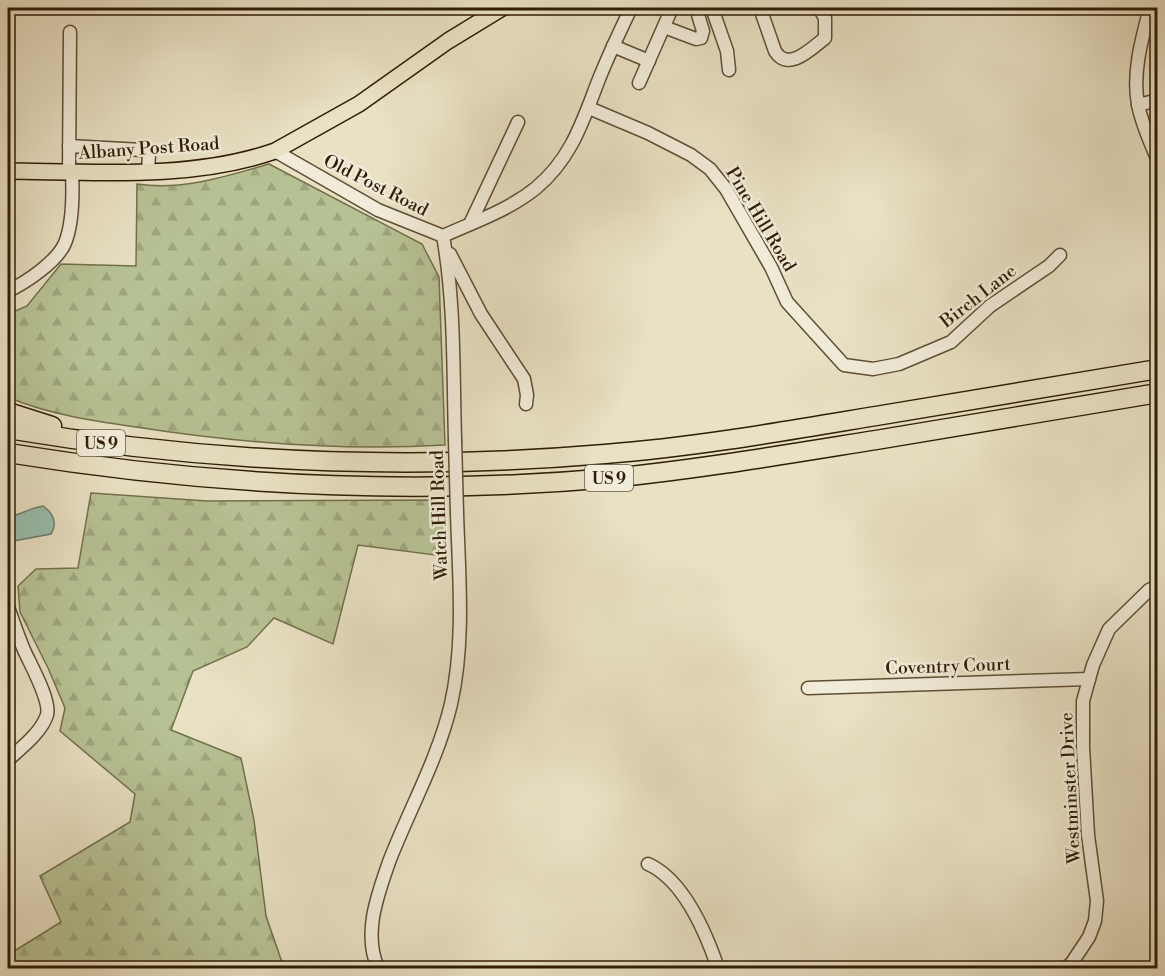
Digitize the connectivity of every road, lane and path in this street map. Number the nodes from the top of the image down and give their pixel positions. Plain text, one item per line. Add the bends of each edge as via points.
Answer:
1 (502, 8) edge
2 (631, 8) edge
3 (672, 8) edge
4 (696, 8) edge
5 (712, 8) edge
6 (760, 8) edge
7 (819, 8) edge
8 (1150, 8) edge
9 (664, 27) junction
10 (70, 32) dead end
11 (613, 46) junction
12 (649, 62) junction
13 (729, 70) dead end
14 (639, 83) dead end
15 (1158, 100) edge
16 (1138, 105) junction
17 (589, 108) junction
18 (518, 122) dead end
19 (69, 146) junction
20 (274, 151) junction
21 (1158, 161) edge
22 (8, 171) edge
23 (148, 171) junction
24 (71, 173) junction
25 (470, 224) junction
26 (443, 236) junction
27 (1059, 255) dead end
28 (8, 291) edge
29 (844, 364) joint
30 (1158, 369) edge
31 (1158, 393) edge
32 (526, 404) dead end
33 (8, 412) edge
34 (8, 429) edge
35 (8, 454) edge
36 (196, 454) junction
37 (1158, 586) edge
38 (8, 607) edge
39 (1089, 679) junction
40 (808, 688) dead end
41 (8, 759) edge
42 (648, 864) dead end
43 (378, 969) edge
44 (718, 969) edge
45 (1065, 969) edge

1 - 20 main road, Albany Post Road via 431,52 359,104
2 - 11 street, Old Post Road
3 - 9 street
4 - 9 street via 703,31 701,38
5 - 13 street via 727,51
6 - 7 street via 775,51 785,60 796,59 825,38 825,18
8 - 16 street via 1138,65
9 - 12 street
10 - 19 street
11 - 12 street
11 - 17 street, Old Post Road
12 - 14 street
15 - 16 street
16 - 21 street
17 - 25 street, Old Post Road via 574,144 536,188
17 - 29 street, Pine Hill Road via 691,154 710,169 726,189 787,302
18 - 25 street
19 - 23 street via 142,150 149,154
19 - 24 street
20 - 23 main road, Albany Post Road via 224,164
20 - 26 street, Old Post Road via 378,210
22 - 24 main road, Albany Post Road
23 - 24 main road, Albany Post Road
24 - 28 street via 74,201 65,244 24,284
25 - 26 street, Old Post Road
26 - 32 street via 481,314 524,379
26 - 43 street, Watch Hill Road, bridge via 452,313 460,626 456,679 443,730 378,893 371,926 373,957
27 - 29 street, Birch Lane via 990,306 951,342 899,364 873,369
30 - 36 highway, US 9 via 789,431 608,454 489,462 382,463
31 - 35 highway, US 9 via 742,461 540,483 449,487 286,484
33 - 36 highway via 64,429
34 - 36 highway, US 9
37 - 39 street, Westminster Drive via 1109,629
38 - 41 street via 43,689 47,711 40,727
39 - 40 street, Coventry Court
39 - 45 street, Westminster Drive via 1083,701 1083,747 1097,901 1089,937
42 - 44 street via 670,879 692,909

